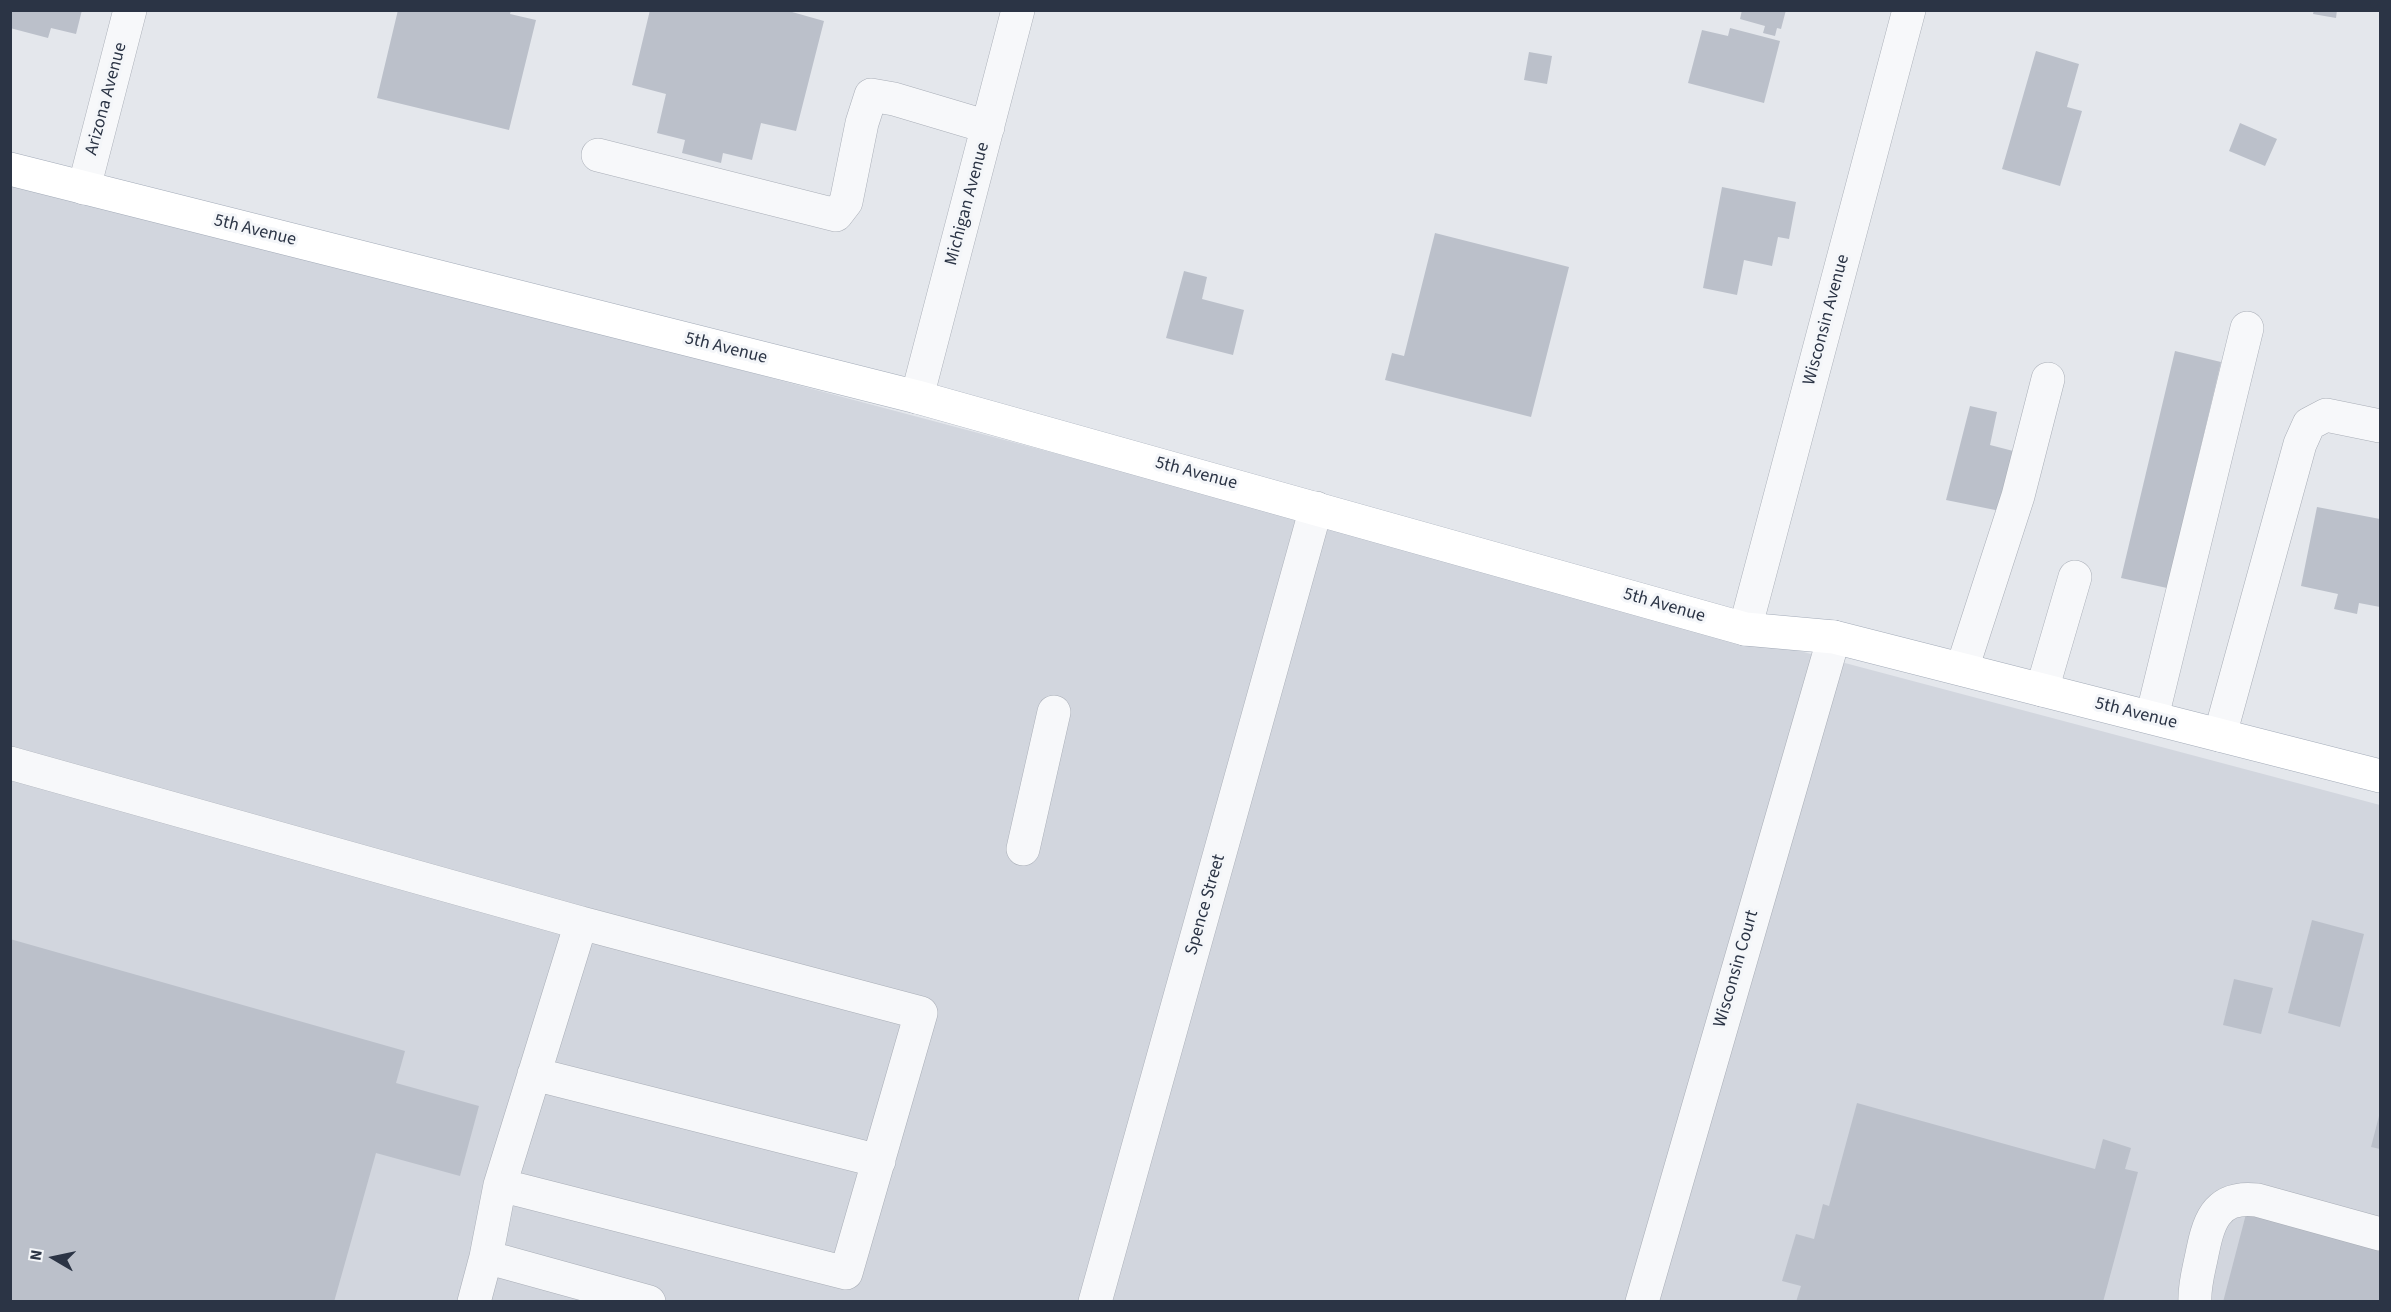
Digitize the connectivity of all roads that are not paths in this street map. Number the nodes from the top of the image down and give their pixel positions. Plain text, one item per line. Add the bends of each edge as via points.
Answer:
1 (130, 10) edge
2 (1018, 10) edge
3 (1909, 10) edge
4 (988, 127) junction
5 (598, 155) dead end
6 (10, 169) edge
7 (84, 188) junction
8 (2247, 328) dead end
9 (2048, 379) dead end
10 (917, 397) junction
11 (2380, 426) edge
12 (1317, 508) junction
13 (2075, 577) dead end
14 (1745, 629) junction
15 (1834, 637) junction
16 (1962, 669) junction
17 (2042, 690) junction
18 (1054, 712) dead end
19 (2152, 717) junction
20 (2220, 735) junction
21 (10, 763) edge
22 (2379, 769) edge
23 (1023, 849) dead end
24 (581, 923) junction
25 (534, 1074) junction
26 (879, 1161) junction
27 (500, 1185) junction
28 (2380, 1234) edge
29 (486, 1257) junction
30 (474, 1302) edge
31 (649, 1302) edge
32 (1095, 1302) edge
33 (1642, 1302) edge
34 (2195, 1302) edge

1 - 7 street, Arizona Avenue
2 - 4 street, Michigan Avenue
3 - 14 street, Wisconsin Avenue
4 - 5 street via 871,95 846,202 836,215
4 - 10 street, Michigan Avenue
6 - 7 main road, 5th Avenue
7 - 10 main road, 5th Avenue
8 - 19 street
9 - 16 street via 2018,496
10 - 12 main road, 5th Avenue
11 - 20 street via 2326,415 2309,424 2300,444
12 - 14 main road, 5th Avenue
12 - 32 street, Spence Street
13 - 17 street
14 - 15 main road, 5th Avenue
15 - 16 main road, 5th Avenue
15 - 33 street, Wisconsin Court
16 - 17 main road, 5th Avenue
17 - 19 main road, 5th Avenue
18 - 23 street
19 - 20 main road, 5th Avenue
20 - 22 main road, 5th Avenue
21 - 24 street
24 - 25 street
24 - 26 street via 921,1013
25 - 26 street
25 - 27 street
26 - 27 street via 846,1273
27 - 29 street
28 - 34 street via 2257,1200 2234,1200 2217,1211 2210,1223
29 - 30 street
29 - 31 street

